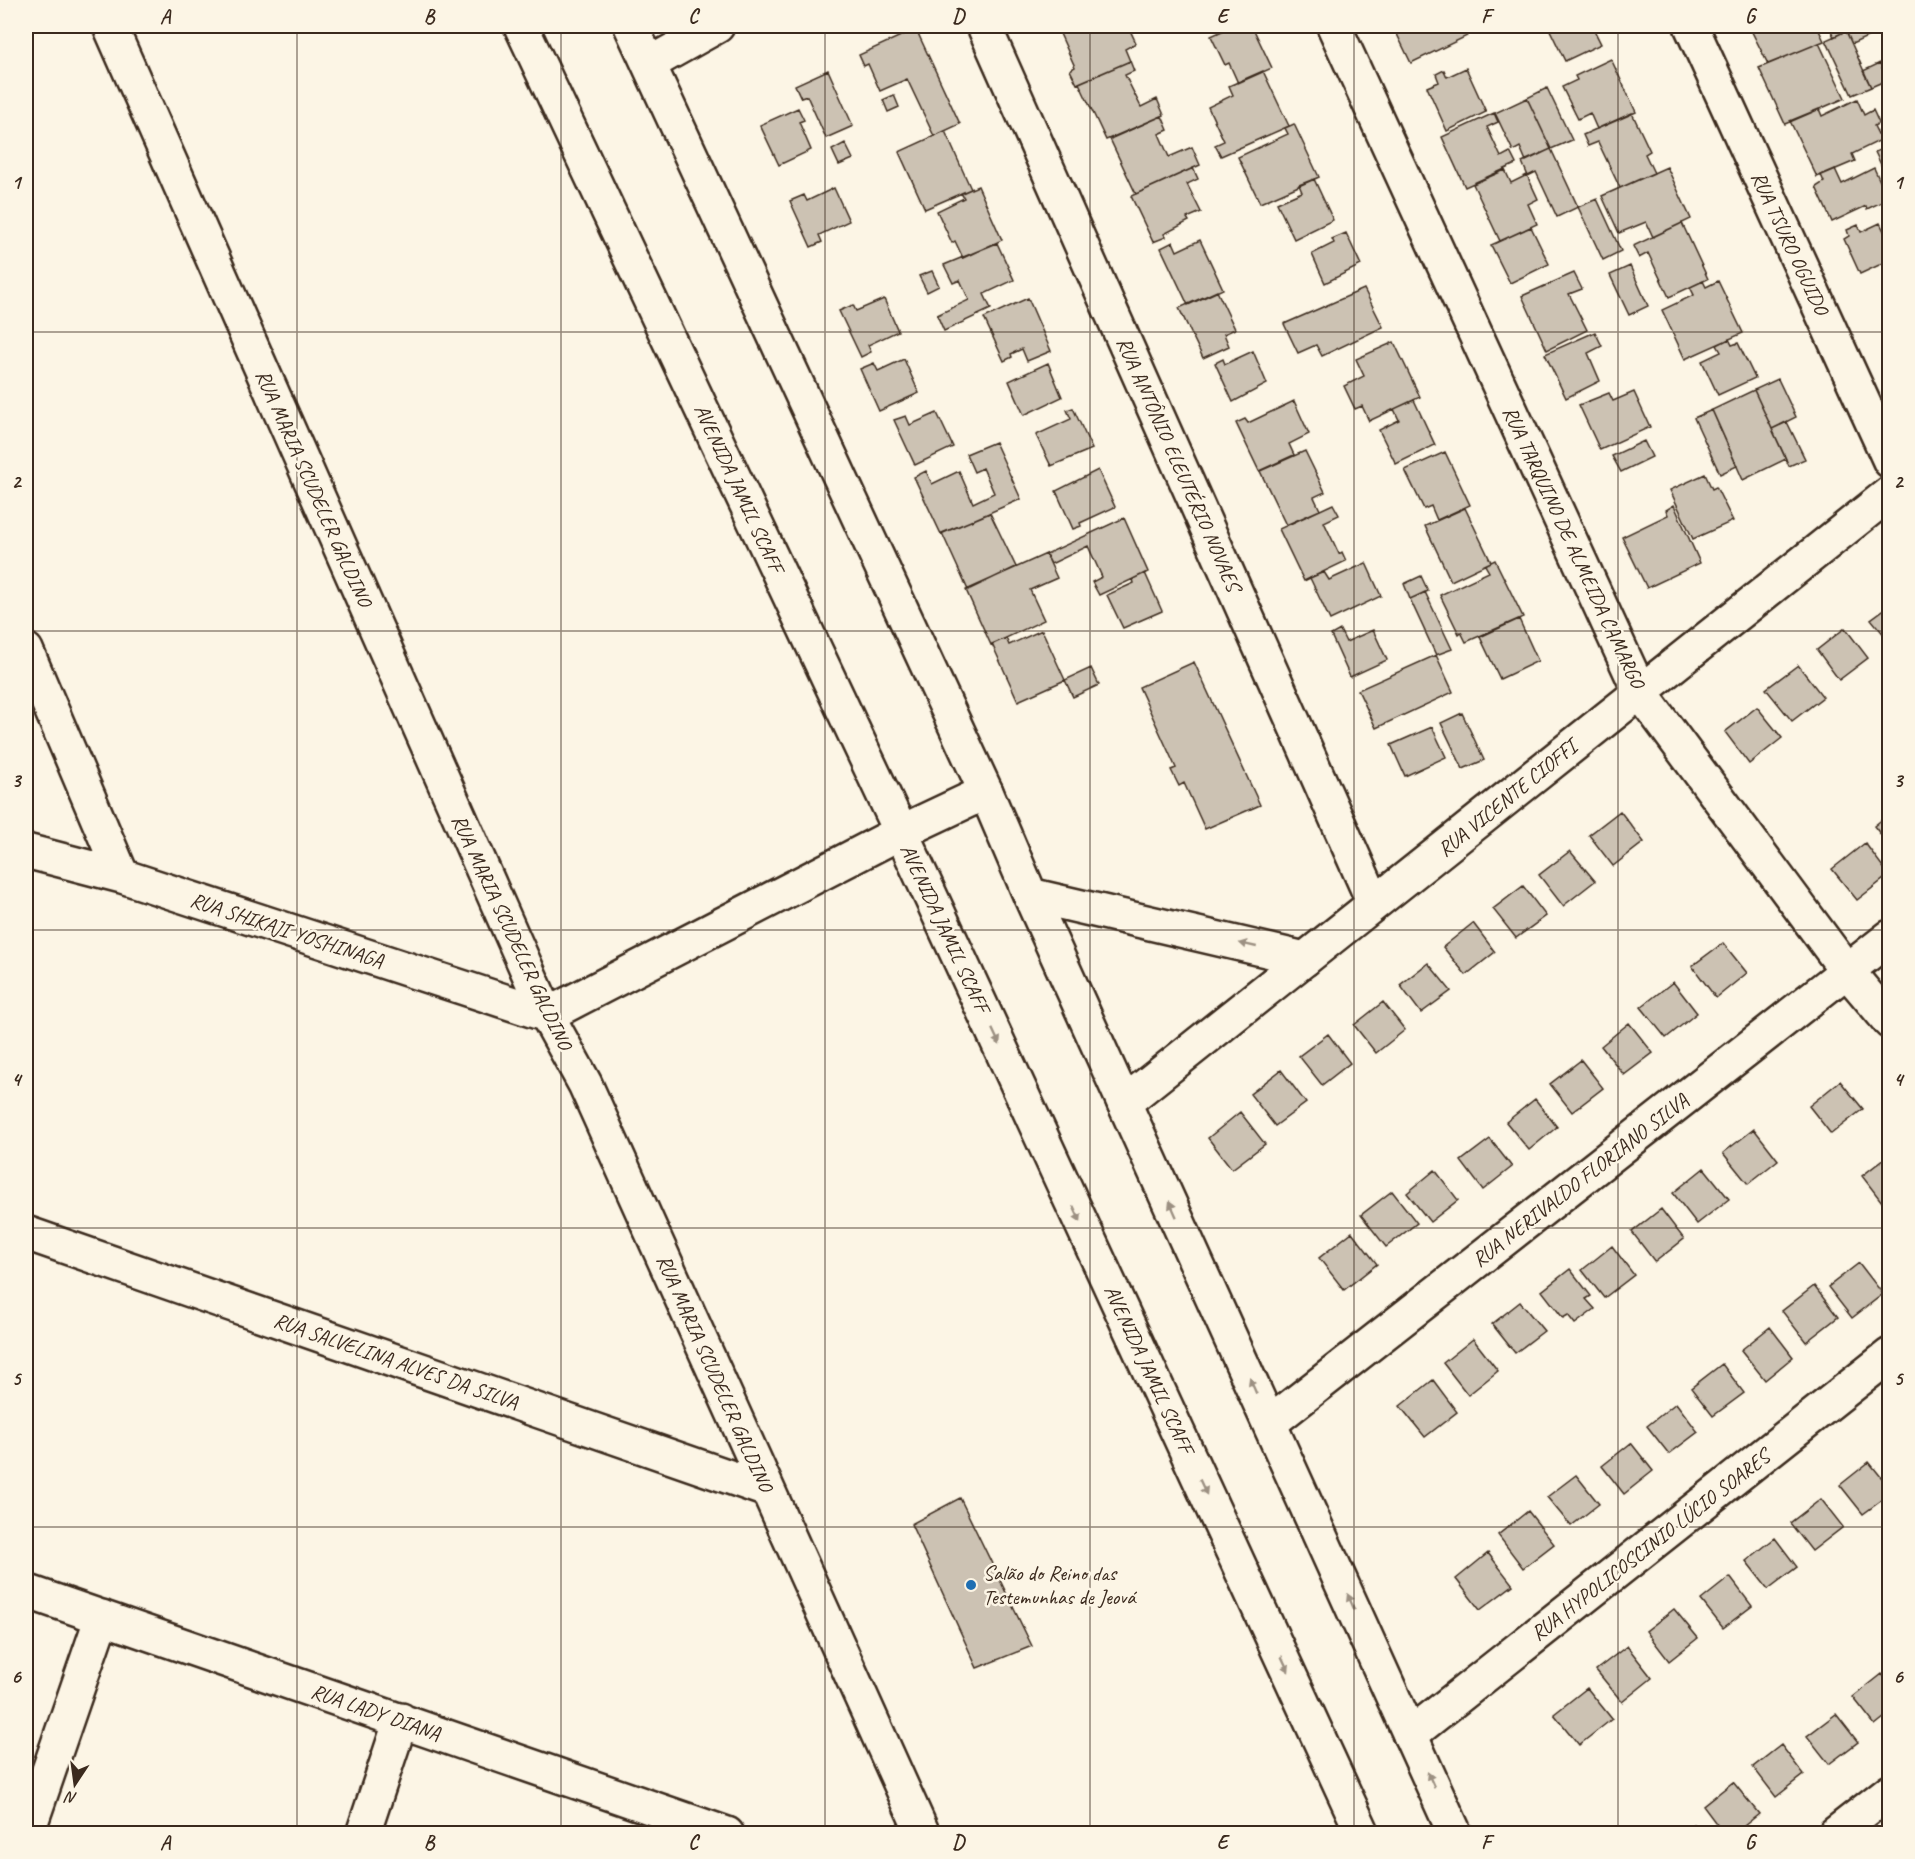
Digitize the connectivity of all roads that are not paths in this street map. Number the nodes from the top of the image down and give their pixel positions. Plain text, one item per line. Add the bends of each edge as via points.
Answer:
1 (110, 26) edge
2 (521, 26) edge
3 (631, 26) edge
4 (717, 26) edge
5 (984, 26) edge
6 (1334, 26) edge
7 (1691, 26) edge
8 (649, 64) junction
9 (1890, 460) edge
10 (1890, 493) edge
11 (26, 650) edge
12 (1640, 692) junction
13 (987, 792) junction
14 (901, 831) junction
15 (26, 851) edge
16 (122, 876) junction
17 (1030, 895) junction
18 (1374, 903) junction
19 (1890, 937) edge
20 (1305, 959) junction
21 (1847, 970) junction
22 (547, 1015) junction
23 (1890, 1022) edge
24 (1125, 1103) junction
25 (26, 1233) edge
26 (1890, 1355) edge
27 (1270, 1424) junction
28 (767, 1490) junction
29 (26, 1591) edge
30 (102, 1617) junction
31 (401, 1720) junction
32 (1410, 1735) junction
33 (1890, 1791) edge
34 (707, 1830) edge
35 (27, 1833) edge
36 (363, 1833) edge
37 (923, 1833) edge
38 (1363, 1833) edge
39 (1455, 1833) edge
40 (1835, 1833) edge

1 - 22 street, RUA MARIA SCUDELER GALDINO
2 - 14 street, AVENIDA JAMIL SCAFF
3 - 8 street
4 - 8 street
5 - 18 street, RUA ANTÔNIO ELEUTÉRIO NOVAES
6 - 12 street, RUA TARQUINO DE ALMEIDA CAMARGO
7 - 9 street, RUA TSURO OGUIDO
8 - 13 street
10 - 12 street, RUA VICENTE CIOFFI
11 - 16 street
12 - 18 street, RUA VICENTE CIOFFI
12 - 21 street, RUA TARQUINO DE ALMEIDA CAMARGO
13 - 14 street
13 - 17 street
14 - 22 street
14 -> 38 street, AVENIDA JAMIL SCAFF
15 - 16 street, RUA SHIKAJI YOSHINAGA
16 - 22 street, RUA SHIKAJI YOSHINAGA
20 -> 17 street
17 - 24 street
18 - 20 street, RUA VICENTE CIOFFI
19 - 21 street, RUA NERIVALDO FLORIANO SILVA
20 - 24 street, RUA VICENTE CIOFFI
21 - 23 street, RUA TARQUINO DE ALMEIDA CAMARGO
21 - 27 street, RUA NERIVALDO FLORIANO SILVA
22 - 28 street, RUA MARIA SCUDELER GALDINO via 585,1084
27 -> 24 street
25 - 28 street, RUA SALVELINA ALVES DA SILVA
26 - 32 street, RUA HYPOLICOSCINIO LÚCIO SOARES
32 -> 27 street
28 - 37 street, RUA MARIA SCUDELER GALDINO
29 - 30 street, RUA LADY DIANA
30 - 31 street, RUA LADY DIANA
30 - 35 street
31 - 34 street, RUA LADY DIANA
31 - 36 street
39 -> 32 street
33 - 40 street

